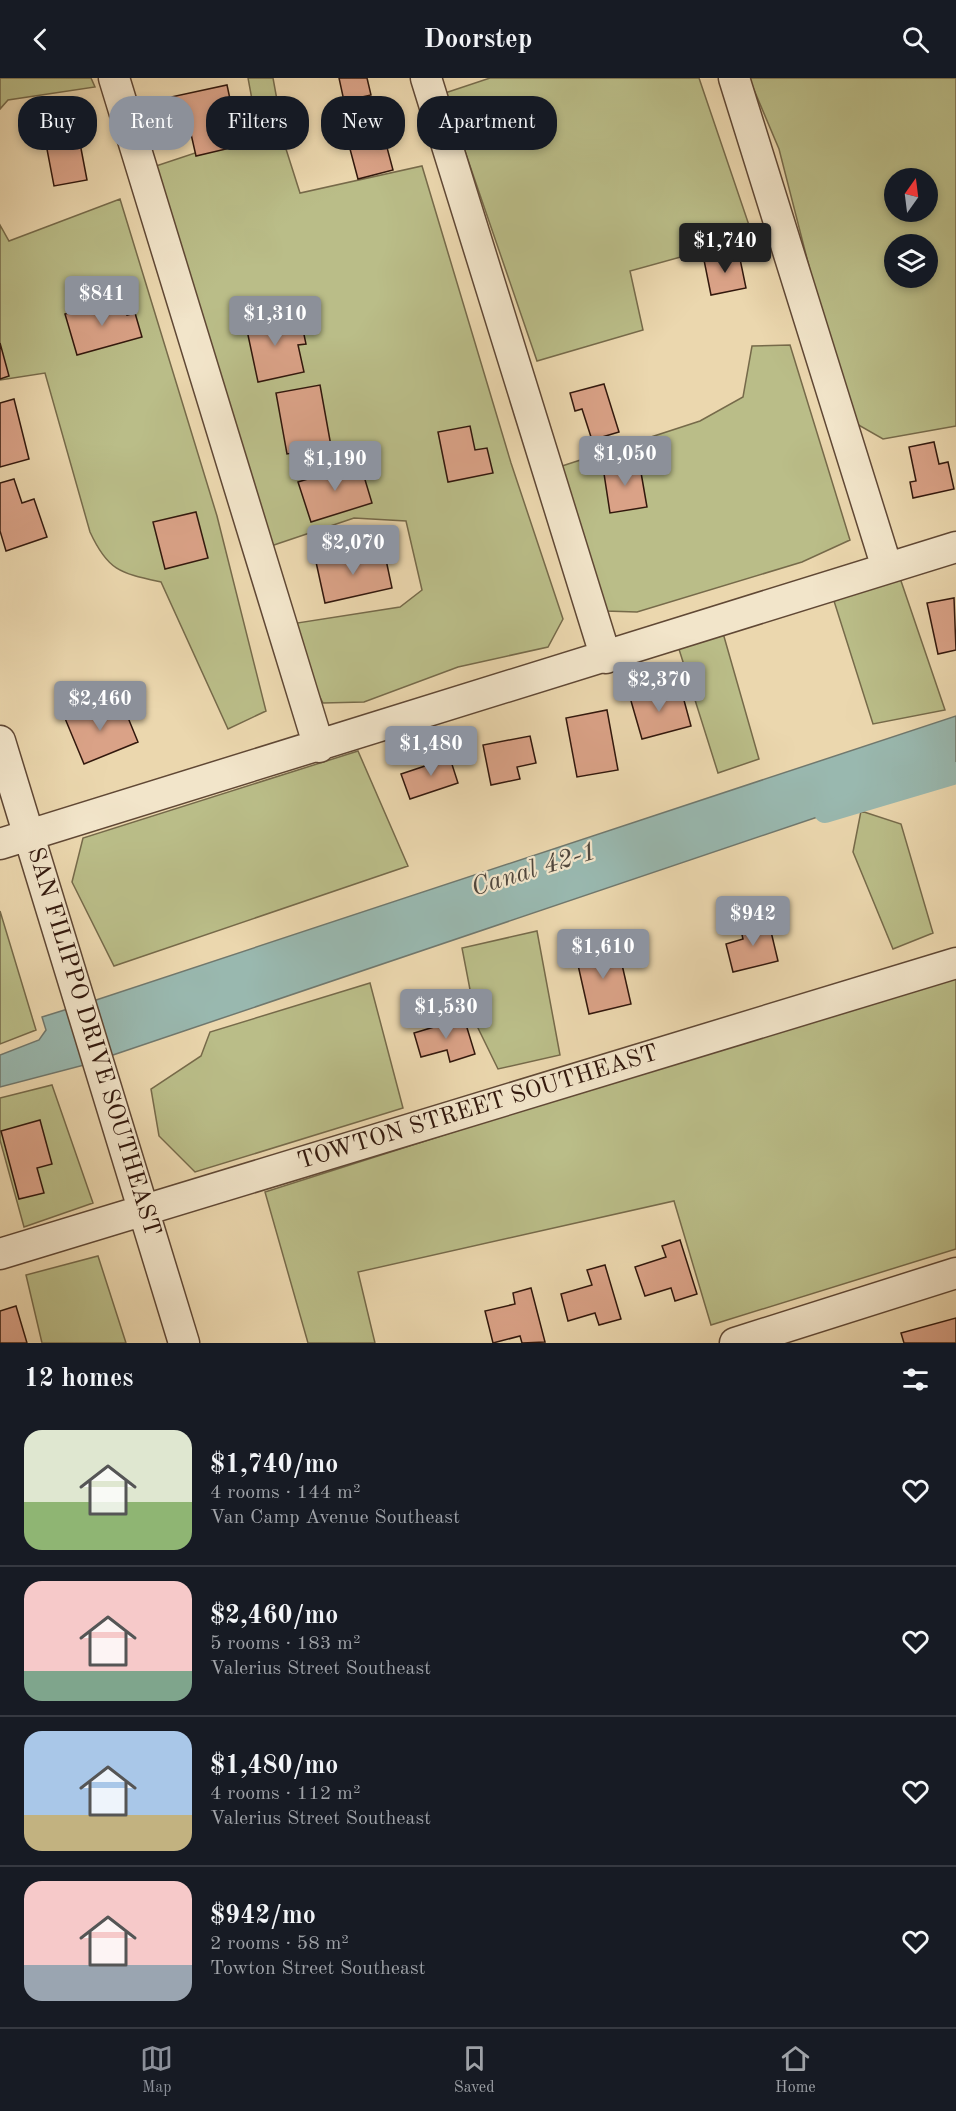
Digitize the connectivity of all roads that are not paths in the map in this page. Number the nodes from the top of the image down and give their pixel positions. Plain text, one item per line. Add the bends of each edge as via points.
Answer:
1 (114, 78) edge
2 (426, 78) edge
3 (734, 78) edge
4 (956, 547) edge
5 (887, 568) junction
6 (606, 658) junction
7 (0, 741) edge
8 (319, 747) junction
9 (29, 835) junction
10 (0, 844) edge
11 (956, 963) edge
12 (145, 1209) junction
13 (0, 1254) edge
14 (956, 1274) edge
15 (184, 1343) edge
16 (735, 1343) edge

1 - 8 street
2 - 6 street
3 - 5 street
4 - 5 street
5 - 6 street
6 - 8 street
7 - 9 street, SAN FILIPPO DRIVE SOUTHEAST
8 - 9 street
9 - 10 street
9 - 12 street, SAN FILIPPO DRIVE SOUTHEAST
11 - 12 street, TOWTON STREET SOUTHEAST
12 - 13 street, TOWTON STREET SOUTHEAST
12 - 15 street, SAN FILIPPO DRIVE SOUTHEAST
14 - 16 street

